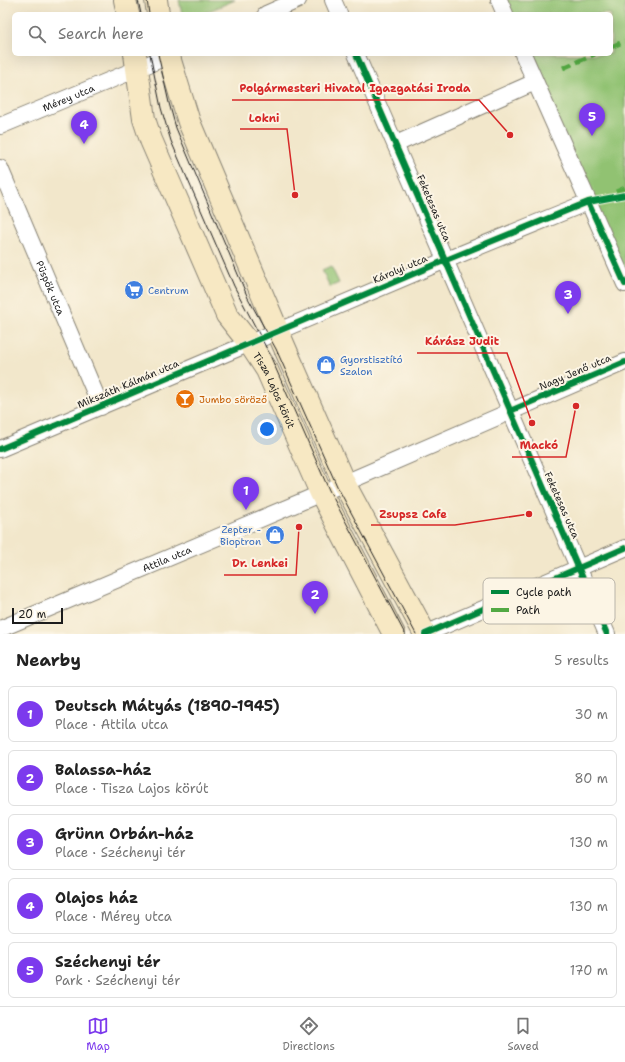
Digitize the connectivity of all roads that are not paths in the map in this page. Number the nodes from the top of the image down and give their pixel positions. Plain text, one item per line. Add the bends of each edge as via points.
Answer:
1 (125, 0) edge
2 (156, 0) edge
3 (298, 0) edge
4 (333, 0) edge
5 (499, 0) edge
6 (128, 12) edge
7 (158, 12) edge
8 (271, 12) edge
9 (338, 12) edge
10 (504, 12) edge
11 (164, 56) edge
12 (170, 56) edge
13 (357, 56) edge
14 (524, 56) edge
15 (136, 61) edge
16 (535, 82) junction
17 (0, 126) edge
18 (396, 144) junction
19 (0, 168) edge
20 (588, 202) junction
21 (446, 260) junction
22 (625, 284) edge
23 (265, 338) junction
24 (625, 362) edge
25 (101, 407) junction
26 (510, 411) junction
27 (0, 449) edge
28 (333, 488) junction
29 (625, 548) edge
30 (579, 568) junction
31 (556, 578) edge
32 (583, 578) edge
33 (483, 609) edge
34 (603, 624) edge
35 (0, 629) edge
36 (394, 634) edge
37 (425, 634) edge
38 (607, 634) edge

1 - 6 street
2 - 7 street
3 - 8 street
4 - 9 street
5 - 10 street
11 - 15 street, Mérey utca
12 - 23 street, Tisza Lajos körút via 189,122
13 - 18 street, Feketesas utca
14 - 16 street
15 - 17 street, Mérey utca
15 - 23 street, Tisza Lajos körút via 144,119 151,140 227,315
16 - 18 street
16 - 20 street
18 - 21 street, Feketesas utca
19 - 25 street, Püspök utca
20 - 21 street, Károlyi utca
20 - 22 street
21 - 23 street, Károlyi utca
21 - 26 street, Feketesas utca
23 - 25 street, Mikszáth Kálmán utca
23 - 28 street, Tisza Lajos körút via 267,370
23 - 28 street, Tisza Lajos körút via 284,346
24 - 26 street, Nagy Jenő utca
25 - 27 street, Mikszáth Kálmán utca
26 - 28 street, Nagy Jenő utca
26 - 30 street, Feketesas utca
28 - 35 street, Attila utca
28 - 36 street, Tisza Lajos körút
28 - 37 street, Tisza Lajos körút
29 - 30 street
30 - 31 street
30 - 32 street, Feketesas utca
33 - 37 street
34 - 38 street, Feketesas utca

